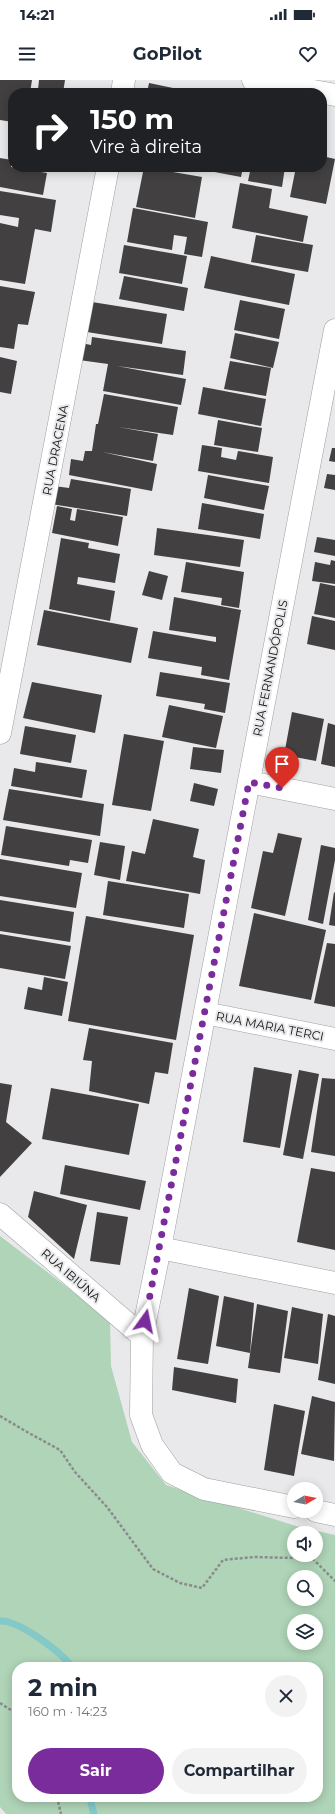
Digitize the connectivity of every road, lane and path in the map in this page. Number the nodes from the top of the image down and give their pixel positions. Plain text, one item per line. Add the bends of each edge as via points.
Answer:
1 (253, 80) edge
2 (297, 88) edge
3 (107, 172) edge
4 (335, 330) edge
5 (8, 644) edge
6 (0, 734) edge
7 (249, 782) junction
8 (335, 799) edge
9 (205, 1013) junction
10 (335, 1039) edge
11 (0, 1214) edge
12 (160, 1248) junction
13 (335, 1283) edge
14 (142, 1336) junction
15 (0, 1416) edge
16 (287, 1506) edge
17 (323, 1512) edge
18 (335, 1515) edge
19 (287, 1558) edge
20 (316, 1562) edge
21 (335, 1581) edge
22 (0, 1703) edge
23 (12, 1711) edge
24 (58, 1802) edge
25 (61, 1814) edge

1 - 2 street
3 - 5 street, RUA DRACENA via 40,530
4 - 7 street, RUA FERNANDÓPOLIS
5 - 6 street, RUA DRACENA
7 - 8 street
7 - 9 street, RUA FERNANDÓPOLIS
9 - 10 street, RUA MARIA TERCI
9 - 12 street, RUA FERNANDÓPOLIS
11 - 14 street, RUA IBIÚNA
12 - 13 street
12 - 14 street, RUA FERNANDÓPOLIS
14 - 16 street, RUA FERNANDÓPOLIS via 142,1415 152,1445 172,1473 204,1489
15 - 19 path via 60,1450 75,1472 108,1507 153,1569 180,1583 202,1588 223,1560
17 - 18 street
20 - 21 path
22 - 23 path
24 - 25 path

